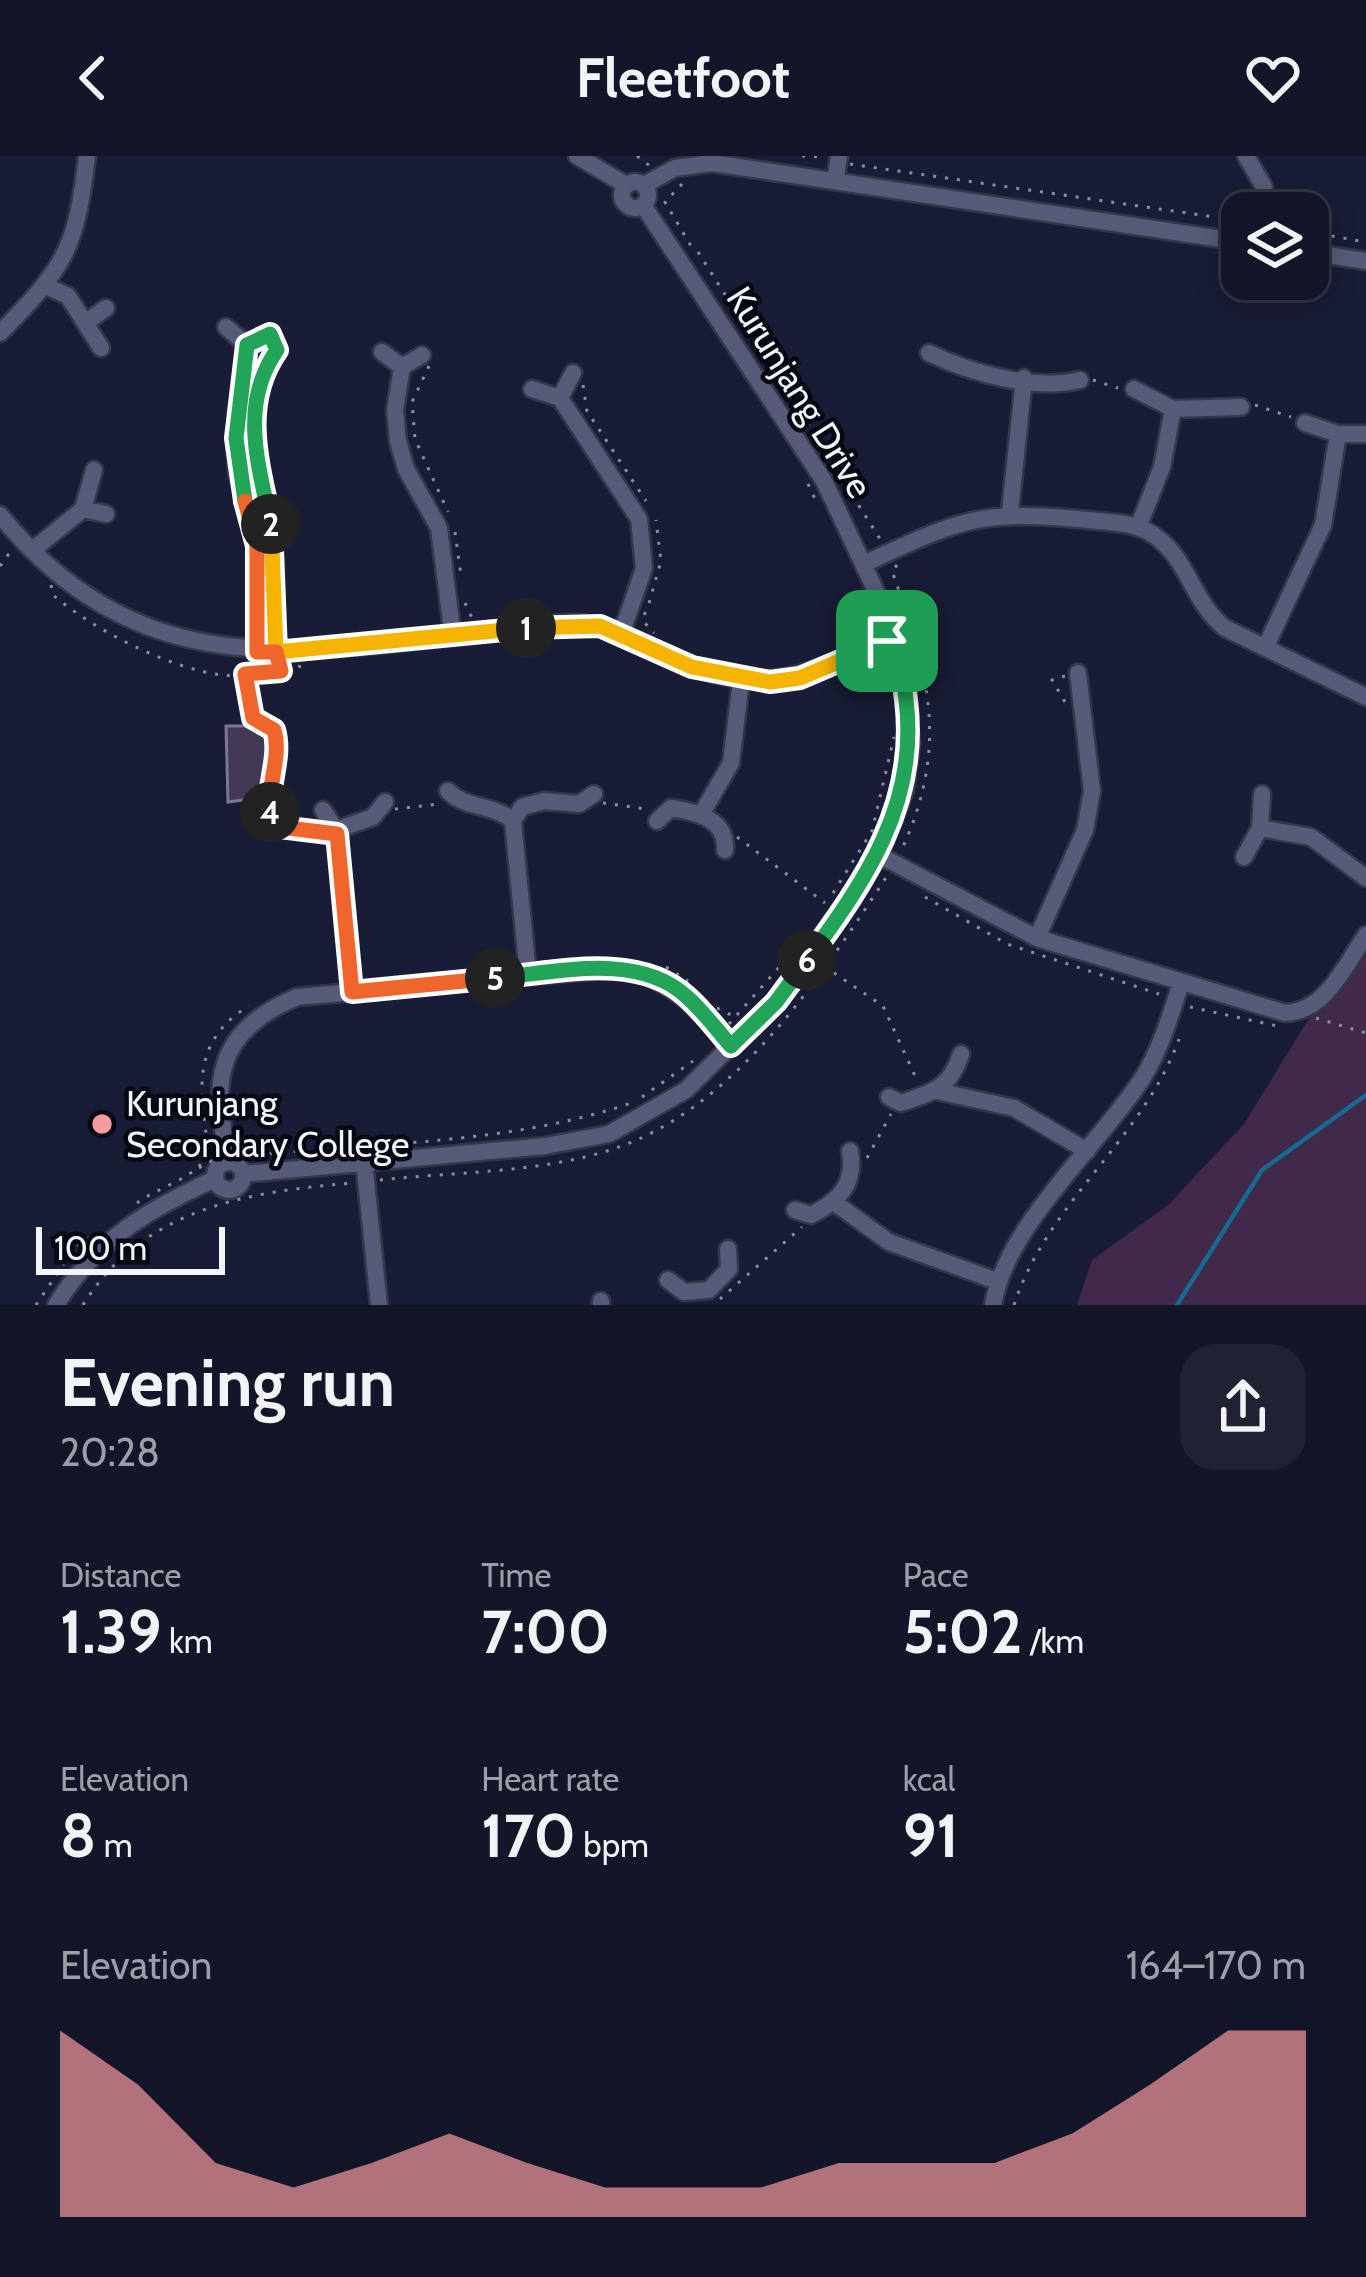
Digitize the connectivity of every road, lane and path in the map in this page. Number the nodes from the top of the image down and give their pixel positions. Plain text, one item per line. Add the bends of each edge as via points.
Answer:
1 (87, 156) edge
2 (577, 156) edge
3 (802, 156) edge
4 (1246, 156) edge
5 (833, 162) edge
6 (691, 178) dead end
7 (635, 185) junction
8 (1264, 192) edge
9 (1221, 218) edge
10 (1329, 236) edge
11 (1221, 238) edge
12 (1366, 242) edge
13 (697, 250) junction
14 (1329, 255) edge
15 (675, 259) junction
16 (1366, 261) edge
17 (46, 286) junction
18 (106, 308) dead end
19 (88, 321) junction
20 (226, 327) dead end
21 (0, 333) edge
22 (270, 334) joint
23 (247, 345) junction
24 (101, 348) dead end
25 (382, 352) dead end
26 (929, 353) dead end
27 (422, 355) joint
28 (402, 367) junction
29 (573, 373) dead end
30 (1024, 378) junction
31 (1080, 380) joint
32 (532, 389) dead end
33 (1134, 389) joint
34 (560, 398) junction
35 (1241, 407) joint
36 (1173, 409) junction
37 (1305, 424) joint
38 (1338, 434) junction
39 (1366, 434) edge
40 (94, 470) dead end
41 (805, 478) dead end
42 (83, 509) junction
43 (1010, 512) junction
44 (822, 513) dead end
45 (106, 514) dead end
46 (1139, 525) junction
47 (6, 533) edge
48 (34, 549) junction
49 (889, 562) junction
50 (864, 565) junction
51 (0, 566) edge
52 (622, 632) junction
53 (474, 634) junction
54 (452, 637) junction
55 (887, 641) junction
56 (1265, 648) junction
57 (266, 652) junction
58 (315, 663) dead end
59 (281, 671) junction
60 (1078, 673) joint
61 (245, 674) junction
62 (220, 675) dead end
63 (741, 681) junction
64 (1366, 697) edge
65 (1069, 709) dead end
66 (894, 723) dead end
67 (448, 791) dead end
68 (1262, 794) dead end
69 (591, 797) joint
70 (465, 803) junction
71 (380, 808) joint
72 (323, 810) dead end
73 (701, 813) junction
74 (660, 816) joint
75 (513, 821) junction
76 (719, 828) junction
77 (1260, 828) junction
78 (336, 832) junction
79 (905, 843) dead end
80 (725, 850) dead end
81 (910, 853) dead end
82 (879, 855) junction
83 (1244, 857) dead end
84 (1366, 878) edge
85 (1366, 934) edge
86 (1037, 938) junction
87 (788, 958) dead end
88 (528, 975) junction
89 (1181, 983) junction
90 (352, 992) junction
91 (1285, 1013) junction
92 (1312, 1016) dead end
93 (1185, 1021) dead end
94 (1181, 1032) dead end
95 (1366, 1033) edge
96 (726, 1040) junction
97 (961, 1054) dead end
98 (699, 1057) dead end
99 (937, 1091) junction
100 (889, 1097) dead end
101 (850, 1150) dead end
102 (1088, 1151) junction
103 (364, 1161) junction
104 (234, 1165) junction
105 (199, 1168) dead end
106 (350, 1184) dead end
107 (835, 1203) junction
108 (795, 1210) dead end
109 (728, 1250) dead end
110 (668, 1280) dead end
111 (997, 1281) junction
112 (712, 1297) edge
113 (56, 1305) edge
114 (82, 1305) edge
115 (379, 1305) edge
116 (993, 1305) edge
117 (1014, 1305) edge

1 - 17 street via 78,230
2 - 7 street
3 - 5 path
4 - 8 street
5 - 7 street via 712,163
5 - 9 path
5 - 11 street
6 - 13 path via 665,202
7 - 15 street, Kurunjang Drive via 622,197 626,205 643,205
10 - 12 path
13 - 15 path
13 - 49 path
14 - 16 street
15 - 50 street, Kurunjang Drive via 824,481
17 - 19 street via 68,296
17 - 21 street
18 - 19 street
19 - 24 street
20 - 23 street
22 - 23 street
22 - 57 path via 277,350 256,392 253,449 275,543
23 - 57 street via 237,472 257,546
25 - 28 street
26 - 30 street via 961,368
27 - 28 street
27 - 53 path via 430,369 412,402 415,439 454,525
28 - 54 street via 398,441 439,528
29 - 34 street
30 - 31 street
30 - 43 street
31 - 33 path
32 - 34 street
33 - 36 street
34 - 52 street via 639,519 644,568
35 - 36 street
35 - 37 path via 1258,404
36 - 46 street
37 - 38 street
38 - 39 street
38 - 56 street via 1323,525
40 - 42 street
41 - 44 path
42 - 45 street
42 - 48 street
43 - 46 street
43 - 49 street via 954,522
46 - 56 street via 1181,563 1209,615
47 - 48 street
47 - 51 path
48 - 57 street via 96,604 130,622
49 - 50 street
50 - 55 street, Kurunjang Drive via 889,619
52 - 53 street via 568,623
52 - 63 street
53 - 54 street
54 - 57 street
55 - 63 street via 800,678
55 - 82 street, Kurunjang Drive via 900,653 911,743 905,790
56 - 64 street
57 - 59 path
58 - 59 path
59 - 61 path
60 - 65 path via 1052,680
60 - 86 street via 1092,790 1084,830
61 - 62 path
61 - 78 path via 253,718 277,740 268,777 273,823
63 - 73 street via 730,763
66 - 76 path via 872,831 826,904
67 - 70 street
68 - 77 street
69 - 74 path
69 - 75 street via 522,807
70 - 71 path
70 - 75 street via 499,809
71 - 78 street
72 - 78 street
73 - 74 street
73 - 76 street
75 - 88 street
76 - 80 street
77 - 83 street
77 - 84 street via 1311,837
78 - 90 street
79 - 81 path
82 - 86 street
82 - 96 street, Kurunjang Drive via 776,1002
85 - 91 street via 1321,999
86 - 89 street
87 - 96 path
88 - 90 street
88 - 96 street via 623,968 657,977 685,994
89 - 91 street
89 - 102 street via 1159,1049
90 - 104 street via 297,997 240,1032 222,1065 218,1099
91 - 93 path via 1281,1029 1192,1004
92 - 95 path
94 - 117 path via 1166,1074 1046,1233
96 - 103 street, Kurunjang Drive via 686,1090 609,1133
97 - 99 street via 952,1081
98 - 104 path via 637,1101 579,1121
99 - 100 street via 901,1102
99 - 102 street via 1014,1108
101 - 107 street via 847,1187
102 - 111 street
103 - 104 street, Kurunjang Drive
103 - 115 street
104 - 105 path
104 - 113 street via 127,1223
106 - 114 path via 199,1209 148,1235
107 - 108 street via 811,1215
107 - 111 street via 889,1242
109 - 112 street via 729,1270
110 - 112 street
111 - 116 street

